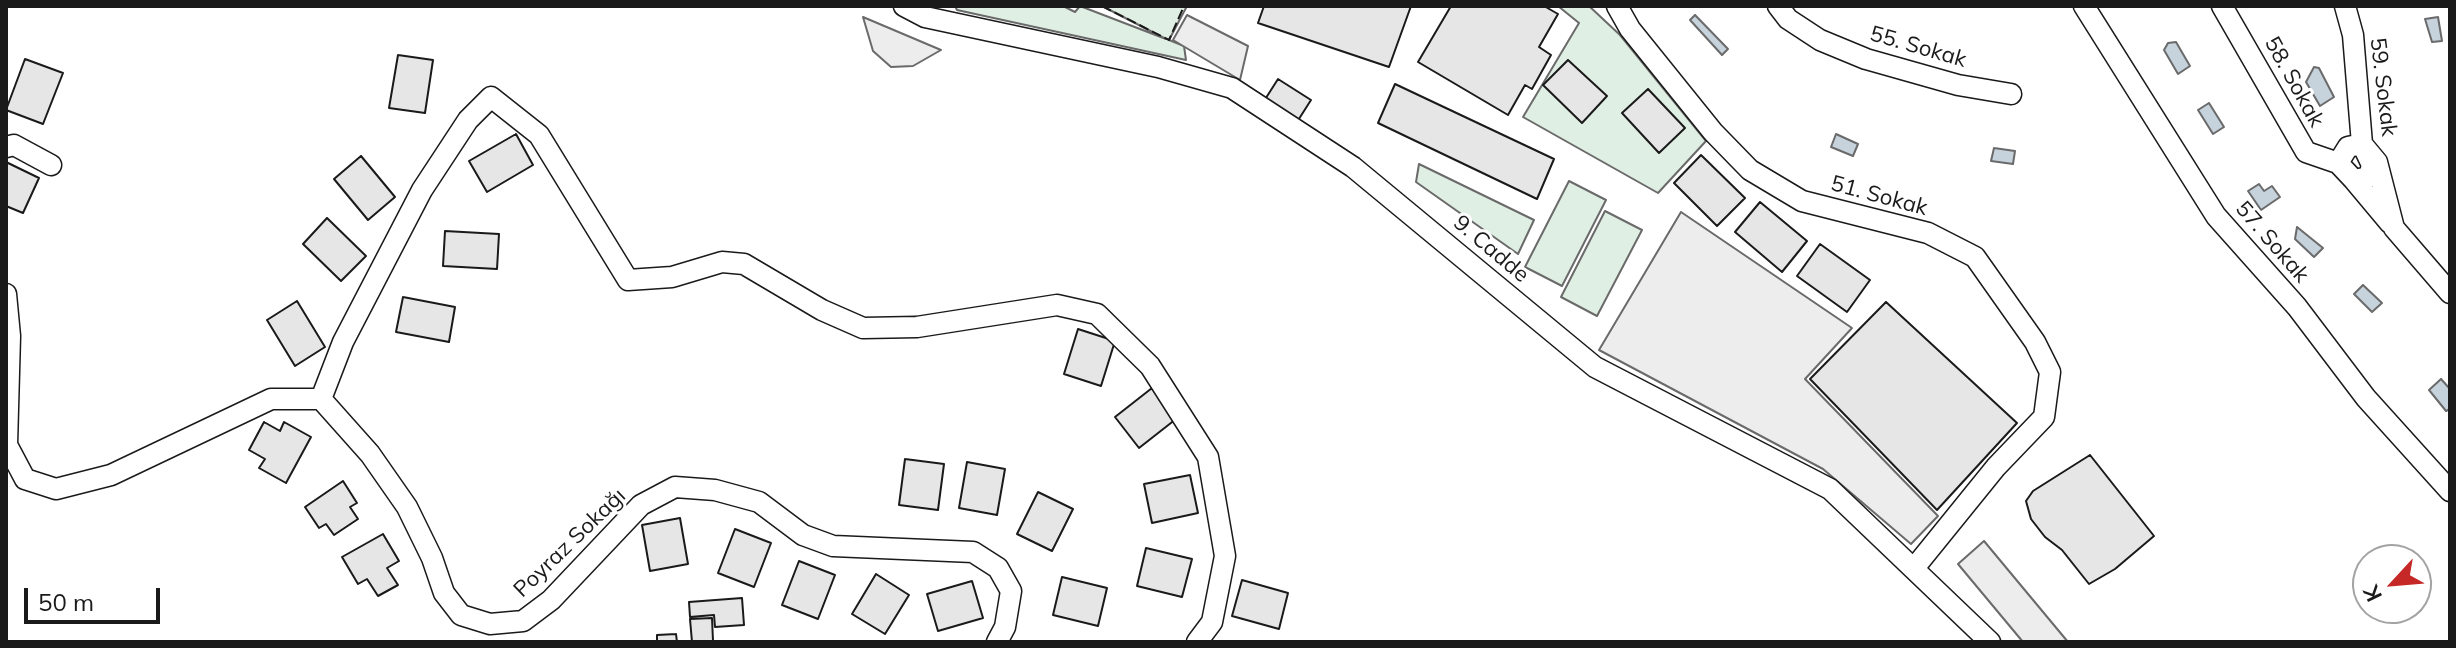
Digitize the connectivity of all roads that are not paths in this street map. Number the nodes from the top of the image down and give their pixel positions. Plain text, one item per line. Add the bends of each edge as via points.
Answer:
1 (904, 6) edge
2 (1617, 6) edge
3 (1778, 6) edge
4 (2084, 6) edge
5 (2222, 6) edge
6 (2345, 6) edge
7 (2011, 94) dead end
8 (2362, 144) junction
9 (6, 147) edge
10 (2338, 163) junction
11 (51, 165) dead end
12 (2354, 180) junction
13 (2394, 228) junction
14 (2450, 293) edge
15 (6, 294) edge
16 (8, 333) edge
17 (321, 399) junction
18 (2450, 491) edge
19 (1915, 567) junction
20 (997, 642) edge
21 (1197, 642) edge
22 (1990, 642) edge

1 - 19 street, 9. Cadde via 925,17 1232,88 1353,167 1595,367 1830,489
2 - 19 street, 51. Sokak via 1713,132 1750,170 1802,201 1928,233 1975,257 2035,342 2050,372 2044,417
3 - 7 street, 55. Sokak via 1820,40 1866,59
4 - 18 street, 57. Sokak via 2216,216
5 - 10 street, 58. Sokak via 2306,152
6 - 8 street, 59. Sokak via 2353,35
8 - 10 street via 2348,147
8 - 12 street via 2372,165 2369,177
8 - 13 street, 59. Sokak via 2377,162
9 - 11 street via 14,145
10 - 12 street
12 - 13 street
13 - 14 street, 59. Sokak
15 - 16 street
16 - 17 street via 7,445 25,479 56,489 111,475 271,399
17 - 20 street, Poyraz Sokağı via 370,454 407,507 444,593 461,615 490,624 523,621 551,600 641,505 675,487 715,490 759,502 803,535 833,546 973,552 998,568 1011,591
17 - 21 street via 343,342 422,190 468,120 491,97 539,135 628,280 672,277 722,262 744,264 863,328 917,327 1057,305 1097,314 1150,366 1208,457 1225,556 1212,622
19 - 22 street, 9. Cadde

